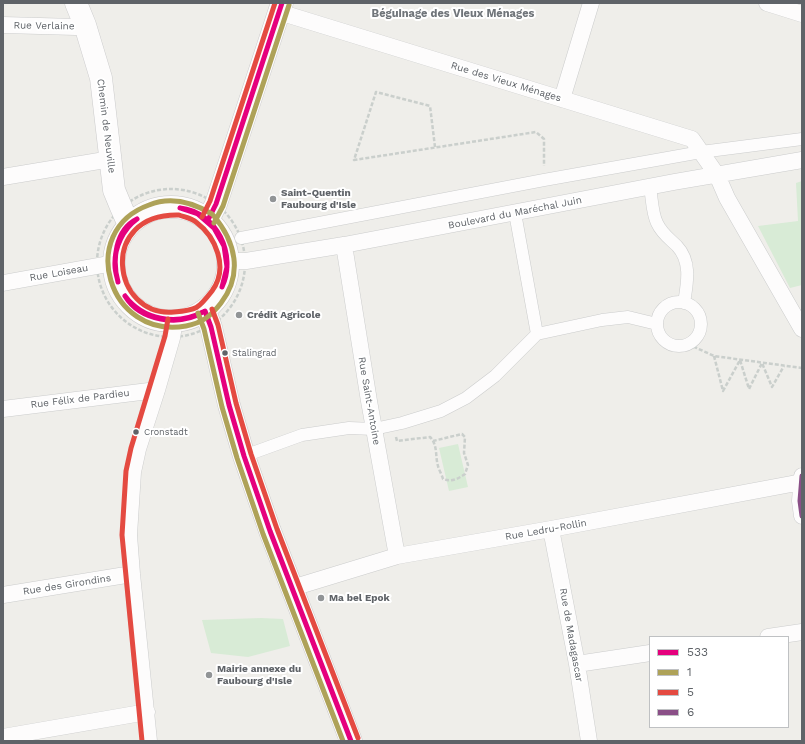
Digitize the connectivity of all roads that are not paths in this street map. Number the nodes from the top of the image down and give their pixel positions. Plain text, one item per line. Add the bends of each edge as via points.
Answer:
1 (76, 3) edge
2 (591, 3) edge
3 (767, 3) edge
4 (280, 8) edge
5 (802, 14) edge
6 (3, 25) edge
7 (85, 25) junction
8 (562, 99) junction
9 (802, 139) edge
10 (701, 152) junction
11 (111, 159) junction
12 (802, 160) edge
13 (717, 175) junction
14 (3, 177) edge
15 (650, 187) junction
16 (212, 212) junction
17 (515, 213) junction
18 (125, 216) junction
19 (241, 238) road end
20 (344, 245) junction
21 (237, 261) junction
22 (105, 265) junction
23 (3, 282) edge
24 (684, 303) junction
25 (208, 319) junction
26 (657, 324) junction
27 (173, 329) junction
28 (802, 329) edge
29 (537, 334) junction
30 (157, 390) junction
31 (3, 409) edge
32 (374, 429) junction
33 (244, 456) junction
34 (802, 481) edge
35 (802, 516) edge
36 (551, 529) junction
37 (397, 556) junction
38 (132, 574) junction
39 (292, 588) junction
40 (3, 595) edge
41 (802, 632) edge
42 (775, 636) edge
43 (649, 654) edge
44 (577, 664) junction
45 (147, 712) junction
46 (3, 737) edge
47 (149, 741) edge
48 (351, 741) edge
49 (589, 741) edge

1 - 7 main road, Chemin de Neuville
2 - 8 street
3 - 5 street
4 - 8 street, Rue des Vieux Ménages
4 - 16 main road
6 - 7 street, Rue Verlaine
7 - 11 main road, Chemin de Neuville via 101,78
8 - 10 street, Rue des Vieux Ménages via 692,139
9 - 10 street
10 - 13 street, Rue des Vieux Ménages
10 - 19 street
11 - 14 street
11 - 18 main road, Chemin de Neuville via 114,190
12 - 13 street, Boulevard du Maréchal Juin
13 - 15 street, Boulevard du Maréchal Juin
13 - 28 street, Rue des Vieux Ménages via 727,198
15 - 17 street, Boulevard du Maréchal Juin
15 - 24 street via 656,222 667,238 678,247 685,260 688,275
16 - 18 main road via 197,213 169,207 154,209 141,215
16 - 21 main road via 225,247
17 - 20 street, Boulevard du Maréchal Juin
17 - 29 street
18 - 22 main road via 116,249
20 - 21 street, Boulevard du Maréchal Juin
20 - 32 street, Rue Saint-Antoine
21 - 25 main road
22 - 23 street, Rue Loiseau
22 - 27 main road via 132,305
24 - 26 street via 666,306 661,310
24 - 26 street via 693,307 700,320 698,334 694,340 681,346 667,342 658,331
25 - 27 main road via 191,317
25 - 33 main road
26 - 29 street via 628,317
27 - 30 street
29 - 32 street via 495,376 466,398 442,411
30 - 31 street, Rue Félix de Pardieu
30 - 38 street via 133,472 130,535
32 - 33 street via 349,428 302,435
32 - 37 street, Rue Saint-Antoine
33 - 39 main road
34 - 35 street
34 - 36 street, Rue Ledru-Rollin
36 - 37 street, Rue Ledru-Rollin
36 - 44 street, Rue de Madagascar
37 - 39 street, Rue Ledru-Rollin
38 - 40 street, Rue des Girondins
38 - 45 street
39 - 48 main road
41 - 42 street
43 - 44 street
44 - 49 street, Rue de Madagascar
45 - 46 street
45 - 47 street

